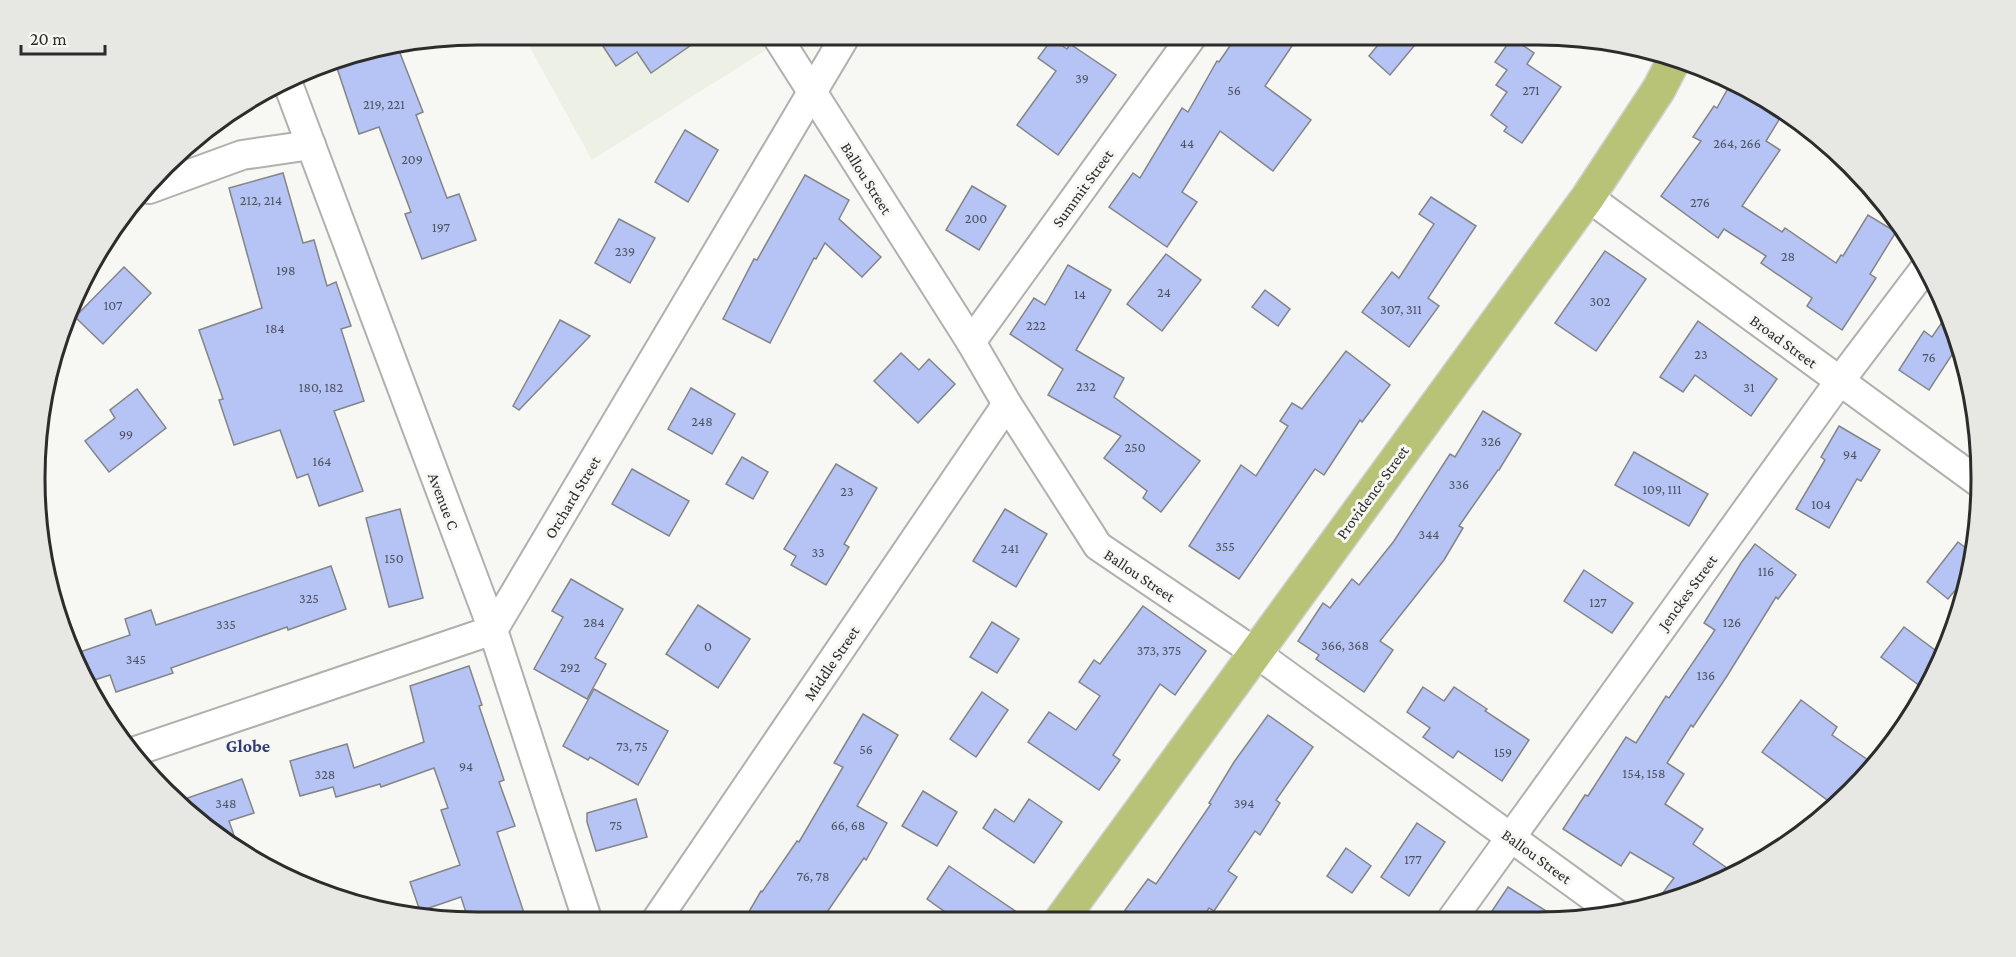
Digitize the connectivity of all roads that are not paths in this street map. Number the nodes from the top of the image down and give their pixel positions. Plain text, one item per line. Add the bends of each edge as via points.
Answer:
1 (783, 45) edge
2 (839, 45) edge
3 (1185, 45) edge
4 (1671, 66) edge
5 (290, 89) edge
6 (812, 91) junction
7 (311, 145) junction
8 (160, 185) edge
9 (1588, 197) junction
10 (1920, 275) edge
11 (971, 342) junction
12 (1839, 382) junction
13 (1007, 404) junction
14 (1971, 477) edge
15 (493, 630) junction
16 (1256, 653) junction
17 (141, 749) edge
18 (1511, 837) junction
19 (1606, 906) edge
20 (585, 912) edge
21 (662, 912) edge
22 (1068, 912) edge
23 (1457, 912) edge

1 - 6 street, Ballou Street
2 - 6 street, Orchard Street
3 - 11 street, Summit Street
4 - 9 main road, Providence Street
5 - 7 street, Avenue C
6 - 11 street, Ballou Street
6 - 15 street, Orchard Street
7 - 8 street via 242,155
7 - 15 street, Avenue C
9 - 12 street, Broad Street
9 - 16 main road, Providence Street
10 - 12 street, Jenckes Street
11 - 13 street, Ballou Street
12 - 14 street, Broad Street
12 - 18 street, Jenckes Street
13 - 16 street, Ballou Street via 1098,546
13 - 21 street, Middle Street
15 - 17 street
15 - 20 street, Avenue C
16 - 18 street, Ballou Street
16 - 22 main road, Providence Street
18 - 19 street, Ballou Street
18 - 23 street, Jenckes Street

